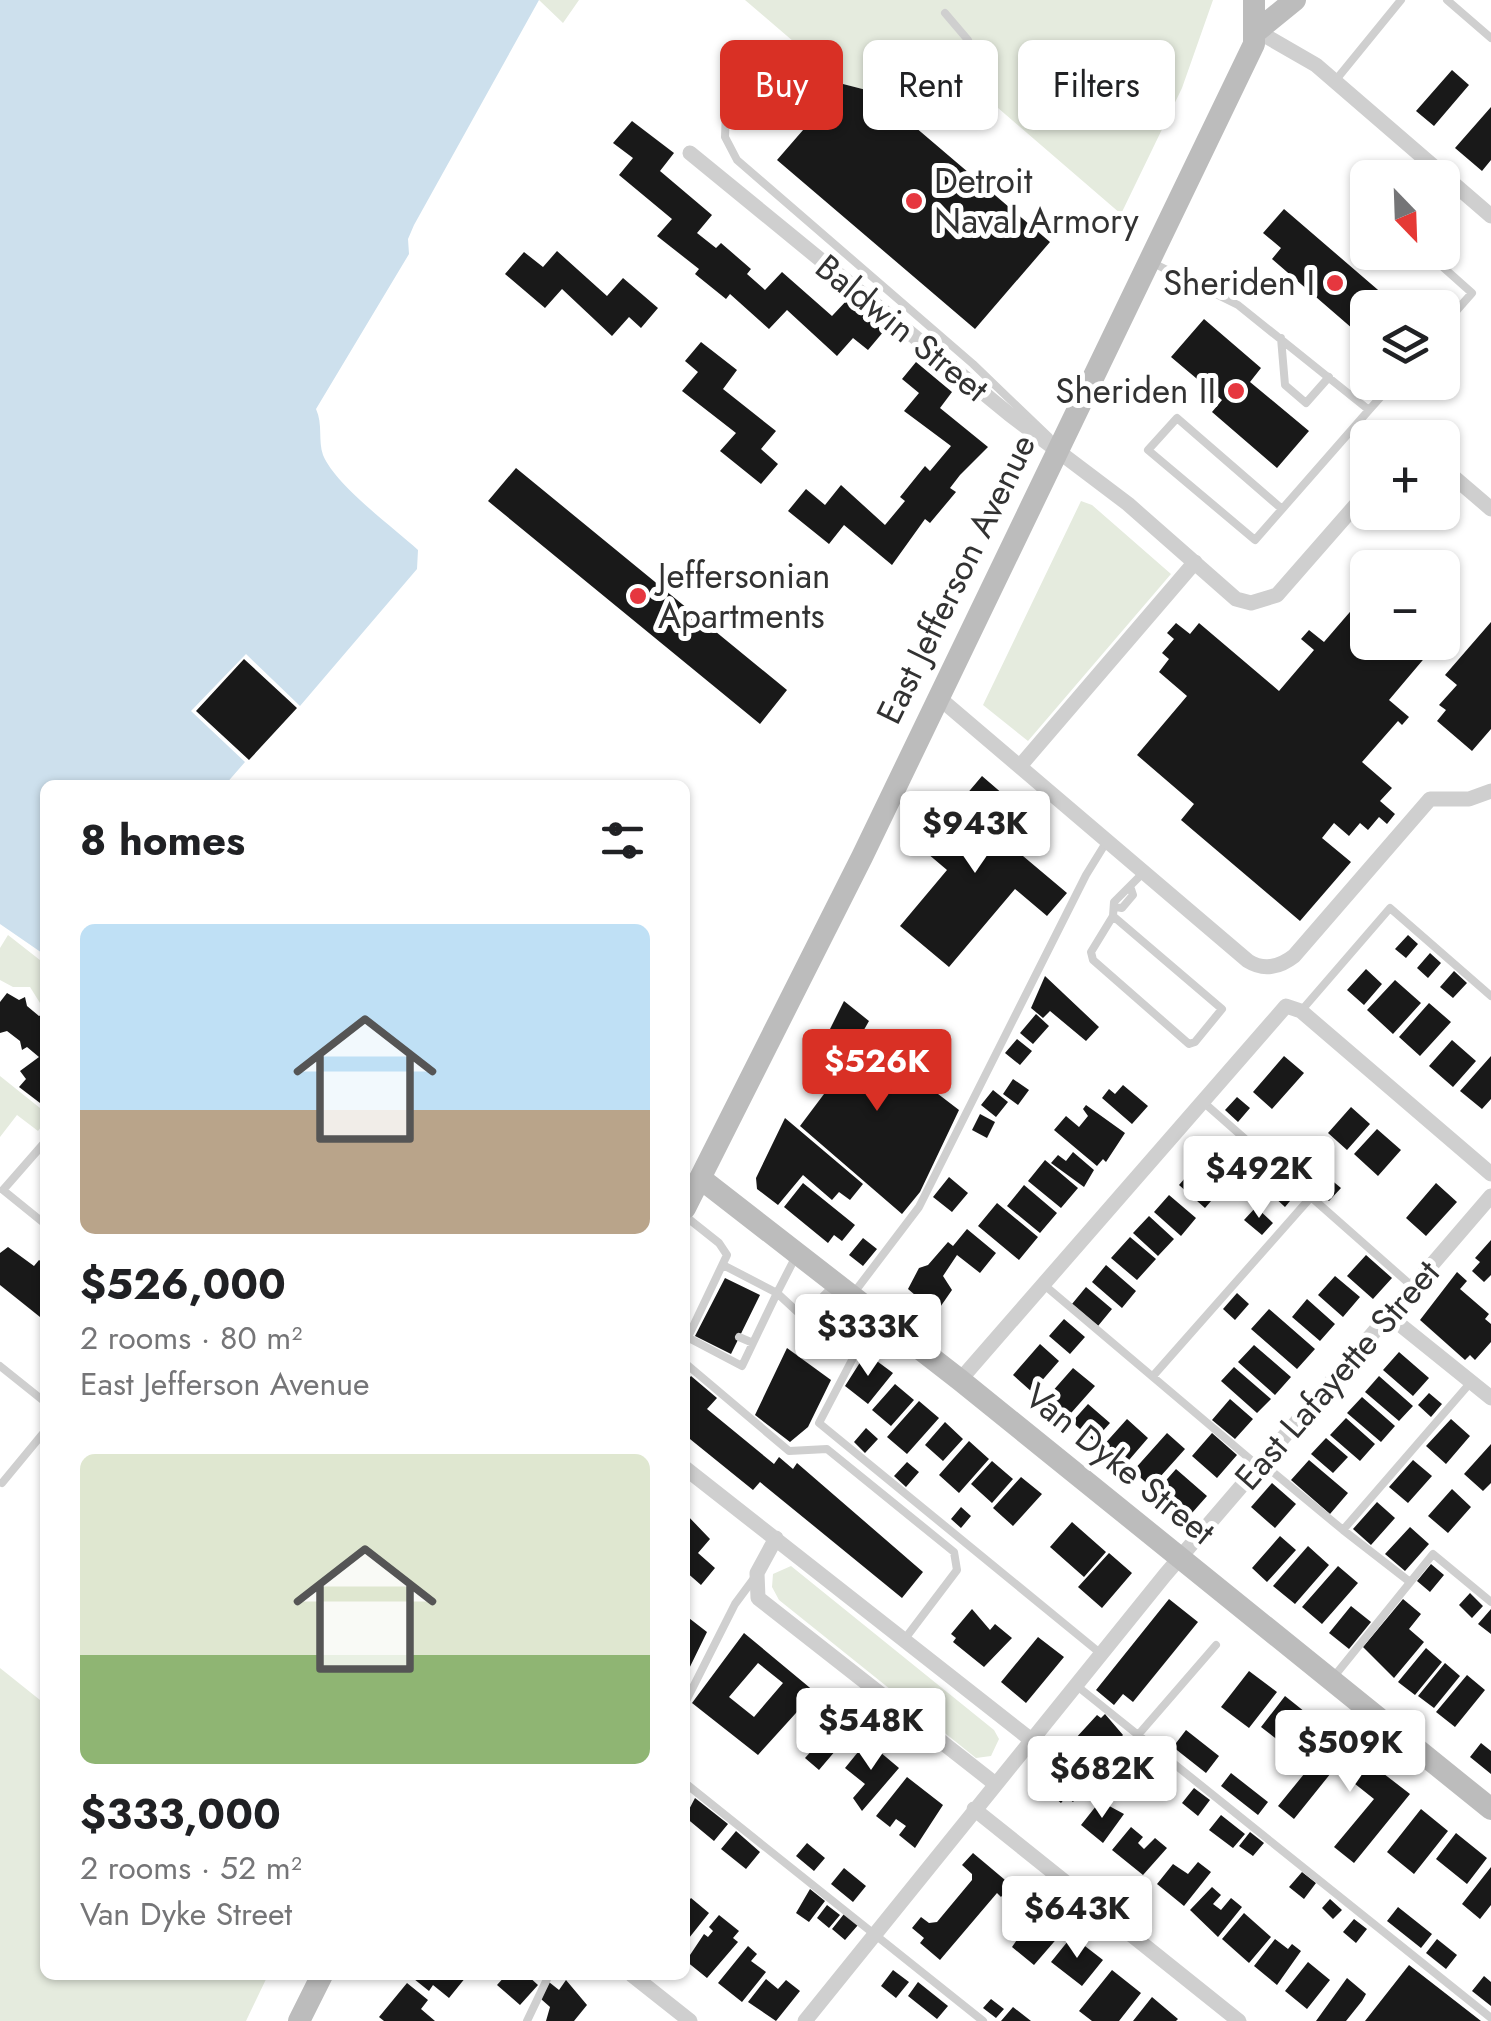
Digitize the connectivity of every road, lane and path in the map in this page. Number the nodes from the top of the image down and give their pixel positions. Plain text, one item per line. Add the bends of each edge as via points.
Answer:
1 (1254, 0) edge
2 (1295, 0) edge
3 (1401, 0) edge
4 (1447, 0) edge
5 (945, 13) dead end
6 (1258, 31) junction
7 (1491, 38) edge
8 (968, 40) dead end
9 (1334, 81) junction
10 (725, 130) edge
11 (690, 152) dead end
12 (1491, 216) edge
13 (1149, 261) junction
14 (1446, 270) edge
15 (1460, 307) edge
16 (1281, 338) junction
17 (1329, 377) junction
18 (1378, 400) edge
19 (1369, 410) junction
20 (1058, 448) junction
21 (1460, 482) edge
22 (1282, 509) junction
23 (1491, 509) edge
24 (1350, 512) edge
25 (1195, 562) junction
26 (938, 697) junction
27 (1020, 766) junction
28 (1491, 792) edge
29 (1107, 842) junction
30 (1144, 872) junction
31 (1115, 911) junction
32 (1491, 996) edge
33 (1300, 1011) junction
34 (1201, 1100) junction
35 (40, 1148) edge
36 (1491, 1174) edge
37 (700, 1178) junction
38 (1491, 1196) edge
39 (1311, 1197) junction
40 (690, 1198) edge
41 (40, 1220) edge
42 (690, 1220) edge
43 (798, 1254) junction
44 (725, 1266) junction
45 (1043, 1284) junction
46 (1413, 1286) junction
47 (844, 1290) junction
48 (777, 1293) junction
49 (751, 1313) dead end
50 (876, 1314) junction
51 (1388, 1315) junction
52 (804, 1317) junction
53 (764, 1318) junction
54 (690, 1332) edge
55 (739, 1337) dead end
56 (690, 1339) edge
57 (830, 1342) dead end
58 (752, 1343) junction
59 (0, 1366) edge
60 (690, 1367) edge
61 (1153, 1376) junction
62 (960, 1380) junction
63 (1471, 1382) junction
64 (40, 1398) edge
65 (1491, 1398) edge
66 (40, 1437) edge
67 (1260, 1464) junction
68 (690, 1472) edge
69 (2, 1483) edge
70 (1342, 1530) junction
71 (776, 1538) junction
72 (1180, 1558) junction
73 (758, 1573) junction
74 (1410, 1582) junction
75 (1491, 1602) edge
76 (904, 1640) junction
77 (1216, 1645) dead end
78 (1101, 1653) junction
79 (1331, 1679) junction
80 (1075, 1684) junction
81 (690, 1693) edge
82 (1138, 1735) junction
83 (1030, 1739) junction
84 (994, 1783) junction
85 (690, 1787) edge
86 (1491, 1808) edge
87 (974, 1809) junction
88 (874, 1934) junction
89 (320, 1980) edge
90 (547, 1980) edge
91 (638, 1980) edge
92 (1491, 2018) edge
93 (299, 2021) edge
94 (527, 2021) edge
95 (690, 2021) edge
96 (805, 2021) edge
97 (983, 2021) edge
98 (1239, 2021) edge

1 - 6 main road
2 - 6 main road, East Jefferson Avenue
3 - 9 lane
4 - 7 lane
5 - 8 lane
6 - 9 street
6 - 13 main road, East Jefferson Avenue
9 - 12 street
10 - 20 lane via 736,160 1030,415
11 - 20 street, Baldwin Street
13 - 16 lane via 1215,292
13 - 20 main road, East Jefferson Avenue
14 - 15 lane via 1472,293
16 - 17 lane
16 - 17 lane via 1285,385 1306,404
17 - 19 lane
18 - 19 lane
19 - 22 lane
20 - 25 street, Baldwin Street
20 - 26 main road, East Jefferson Avenue
21 - 23 street
22 - 22 lane via 1255,540 1148,450 1176,418
24 - 25 street, Baldwin Street via 1285,587 1260,602 1236,599
25 - 27 street
26 - 27 street
26 - 37 main road, East Jefferson Avenue
27 - 29 street
28 - 30 street via 1430,799 1294,956 1270,968 1248,961
29 - 30 street
29 - 47 lane via 919,1208
30 - 31 lane via 1131,888 1133,896
31 - 31 lane via 1092,960 1189,1044 1195,1042 1222,1009
32 - 33 lane via 1390,908
33 - 34 street via 1279,1009
33 - 36 street
34 - 39 lane
34 - 45 street
35 - 41 lane via 3,1190
37 - 40 main road, East Jefferson Avenue
37 - 43 main road, Van Dyke Street
38 - 46 street, East Lafayette Street
39 - 46 lane
39 - 61 lane
42 - 44 lane via 719,1243
43 - 47 main road, Van Dyke Street
43 - 48 lane
44 - 48 lane
44 - 54 lane
45 - 61 lane
45 - 62 street
46 - 51 street, East Lafayette Street
47 - 50 main road, Van Dyke Street
47 - 52 lane
48 - 52 lane
48 - 53 lane
49 - 53 lane
50 - 62 main road, Van Dyke Street
50 - 78 lane via 819,1423
51 - 63 street
51 - 67 street, East Lafayette Street
52 - 57 lane
53 - 58 lane
55 - 58 lane
56 - 58 lane via 742,1366
59 - 64 lane
60 - 76 lane via 789,1451 827,1450 954,1552 958,1570
61 - 67 lane
62 - 72 main road, Van Dyke Street
63 - 65 street
63 - 70 lane
66 - 69 lane
67 - 70 lane
67 - 72 street, East Lafayette Street
68 - 71 street
70 - 74 lane
71 - 73 street
71 - 76 street
72 - 78 street, East Lafayette Street
72 - 79 main road, Van Dyke Street
73 - 81 lane via 734,1604
73 - 84 street via 758,1598
74 - 75 lane via 1432,1554
74 - 79 lane
76 - 83 street
77 - 82 lane
78 - 80 street, East Lafayette Street
79 - 86 main road, Van Dyke Street
80 - 82 lane
80 - 83 street, East Lafayette Street
82 - 92 lane
83 - 84 street, East Lafayette Street
84 - 87 street, East Lafayette Street
85 - 88 lane
87 - 88 street, East Lafayette Street
87 - 98 street
88 - 96 street, East Lafayette Street
88 - 97 lane
89 - 93 main road
90 - 94 lane
91 - 95 street

